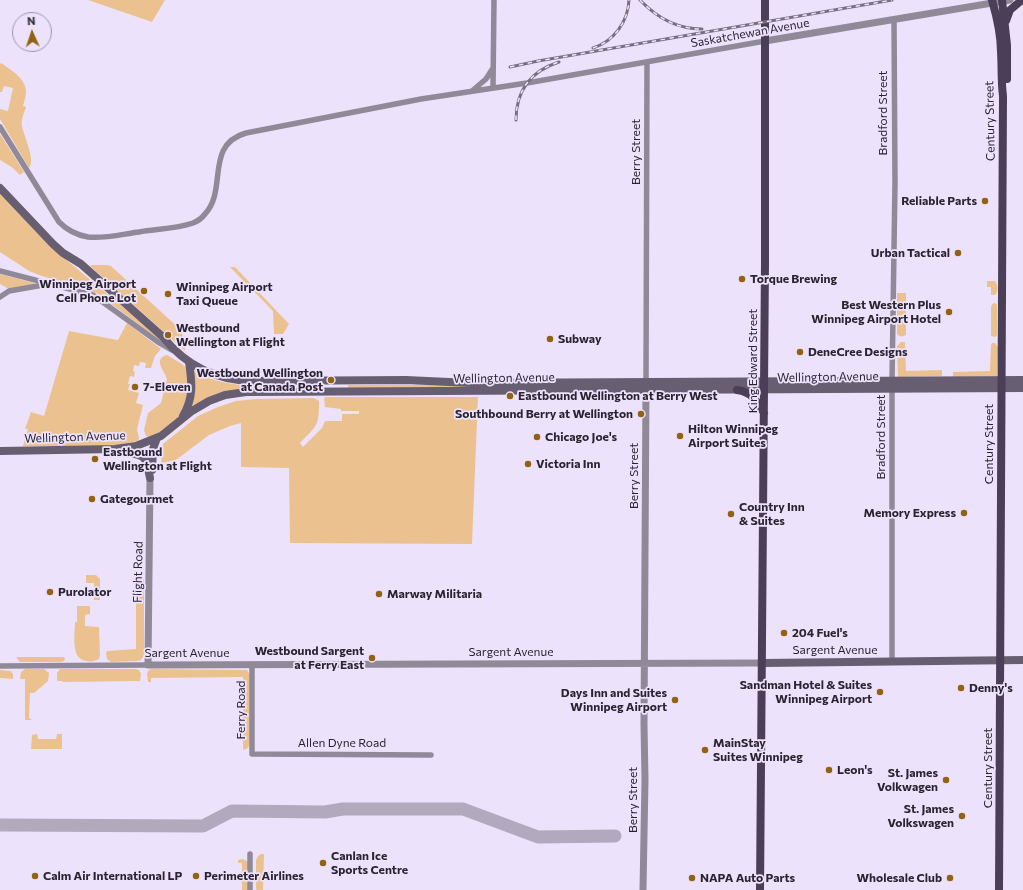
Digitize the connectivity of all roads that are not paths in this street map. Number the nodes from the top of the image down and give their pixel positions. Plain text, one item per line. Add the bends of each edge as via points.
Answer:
1 (494, 0) edge
2 (765, 0) edge
3 (1005, 0) edge
4 (1022, 0) edge
5 (992, 2) edge
6 (894, 20) junction
7 (1005, 26) junction
8 (765, 41) junction
9 (648, 62) junction
10 (494, 64) junction
11 (494, 88) junction
12 (472, 91) junction
13 (1003, 96) junction
14 (0, 127) edge
15 (0, 188) edge
16 (0, 271) edge
17 (52, 284) junction
18 (0, 297) edge
19 (174, 351) junction
20 (190, 362) junction
21 (1023, 380) edge
22 (892, 384) junction
23 (1001, 384) junction
24 (485, 386) junction
25 (646, 386) junction
26 (765, 386) junction
27 (1023, 388) edge
28 (737, 390) junction
29 (764, 413) junction
30 (181, 421) junction
31 (157, 438) junction
32 (115, 449) junction
33 (0, 451) edge
34 (150, 478) junction
35 (1023, 660) edge
36 (1001, 661) junction
37 (892, 662) junction
38 (763, 663) junction
39 (644, 664) junction
40 (148, 665) junction
41 (252, 665) junction
42 (0, 666) edge
43 (252, 754) joint
44 (431, 755) dead end
45 (250, 854) dead end
46 (250, 890) edge
47 (643, 890) edge
48 (760, 890) edge
49 (999, 890) edge

1 - 10 street
2 - 8 main road, King Edward Street
3 - 5 street, Saskatchewan Avenue
3 - 7 main road
4 - 7 main road via 1009,12
5 - 6 street, Saskatchewan Avenue
5 - 13 main road, Century Street via 1001,44
6 - 8 street, Saskatchewan Avenue
6 - 22 street, Bradford Street
7 - 13 main road via 1007,75
8 - 9 street, Saskatchewan Avenue
8 - 26 main road, King Edward Street
9 - 11 street, Saskatchewan Avenue
9 - 25 street, Berry Street
10 - 11 street
10 - 12 street via 489,76
11 - 12 street, Saskatchewan Avenue
12 - 14 street, Saskatchewan Avenue via 239,135 232,139 221,156 213,202 202,217 187,225 101,237 77,234 59,222
13 - 23 main road, Century Street
15 - 19 main road, Wellington Avenue via 53,244 82,264 164,337
16 - 17 street, Wellington Avenue
17 - 18 street via 12,290
17 - 19 street, Wellington Avenue via 93,295
19 - 20 main road, Wellington Avenue
20 - 24 main road, Wellington Avenue via 212,375 242,381 406,380
20 - 30 main road via 191,396 188,409
21 - 23 main road, Wellington Avenue
22 - 23 main road, Wellington Avenue
22 - 26 main road, Wellington Avenue
22 - 37 street, Bradford Street
23 - 27 main road, Wellington Avenue
23 - 36 main road, Century Street
24 - 25 main road, Wellington Avenue
24 - 30 main road, Wellington Avenue via 239,393 209,401
25 - 26 main road, Wellington Avenue
25 - 28 main road, Wellington Avenue
25 - 39 street, Berry Street
26 - 28 main road, Wellington Avenue
26 - 29 main road, King Edward Street
28 - 29 main road via 754,397
29 - 38 main road, King Edward Street
30 - 31 main road, Wellington Avenue
31 - 32 main road, Wellington Avenue via 136,446
31 - 34 main road via 153,448
32 - 33 main road, Wellington Avenue
32 - 34 main road via 144,457
34 - 40 street, Flight Road
35 - 36 main road, Sargent Avenue
36 - 37 main road, Sargent Avenue
36 - 49 main road, Century Street
37 - 38 main road, Sargent Avenue
38 - 39 street, Sargent Avenue
38 - 48 main road, King Edward Street
39 - 41 street, Sargent Avenue
39 - 47 street, Berry Street
40 - 41 street, Sargent Avenue
40 - 42 street, Sargent Avenue
41 - 43 street, Ferry Road
43 - 44 street, Allen Dyne Road
45 - 46 street

